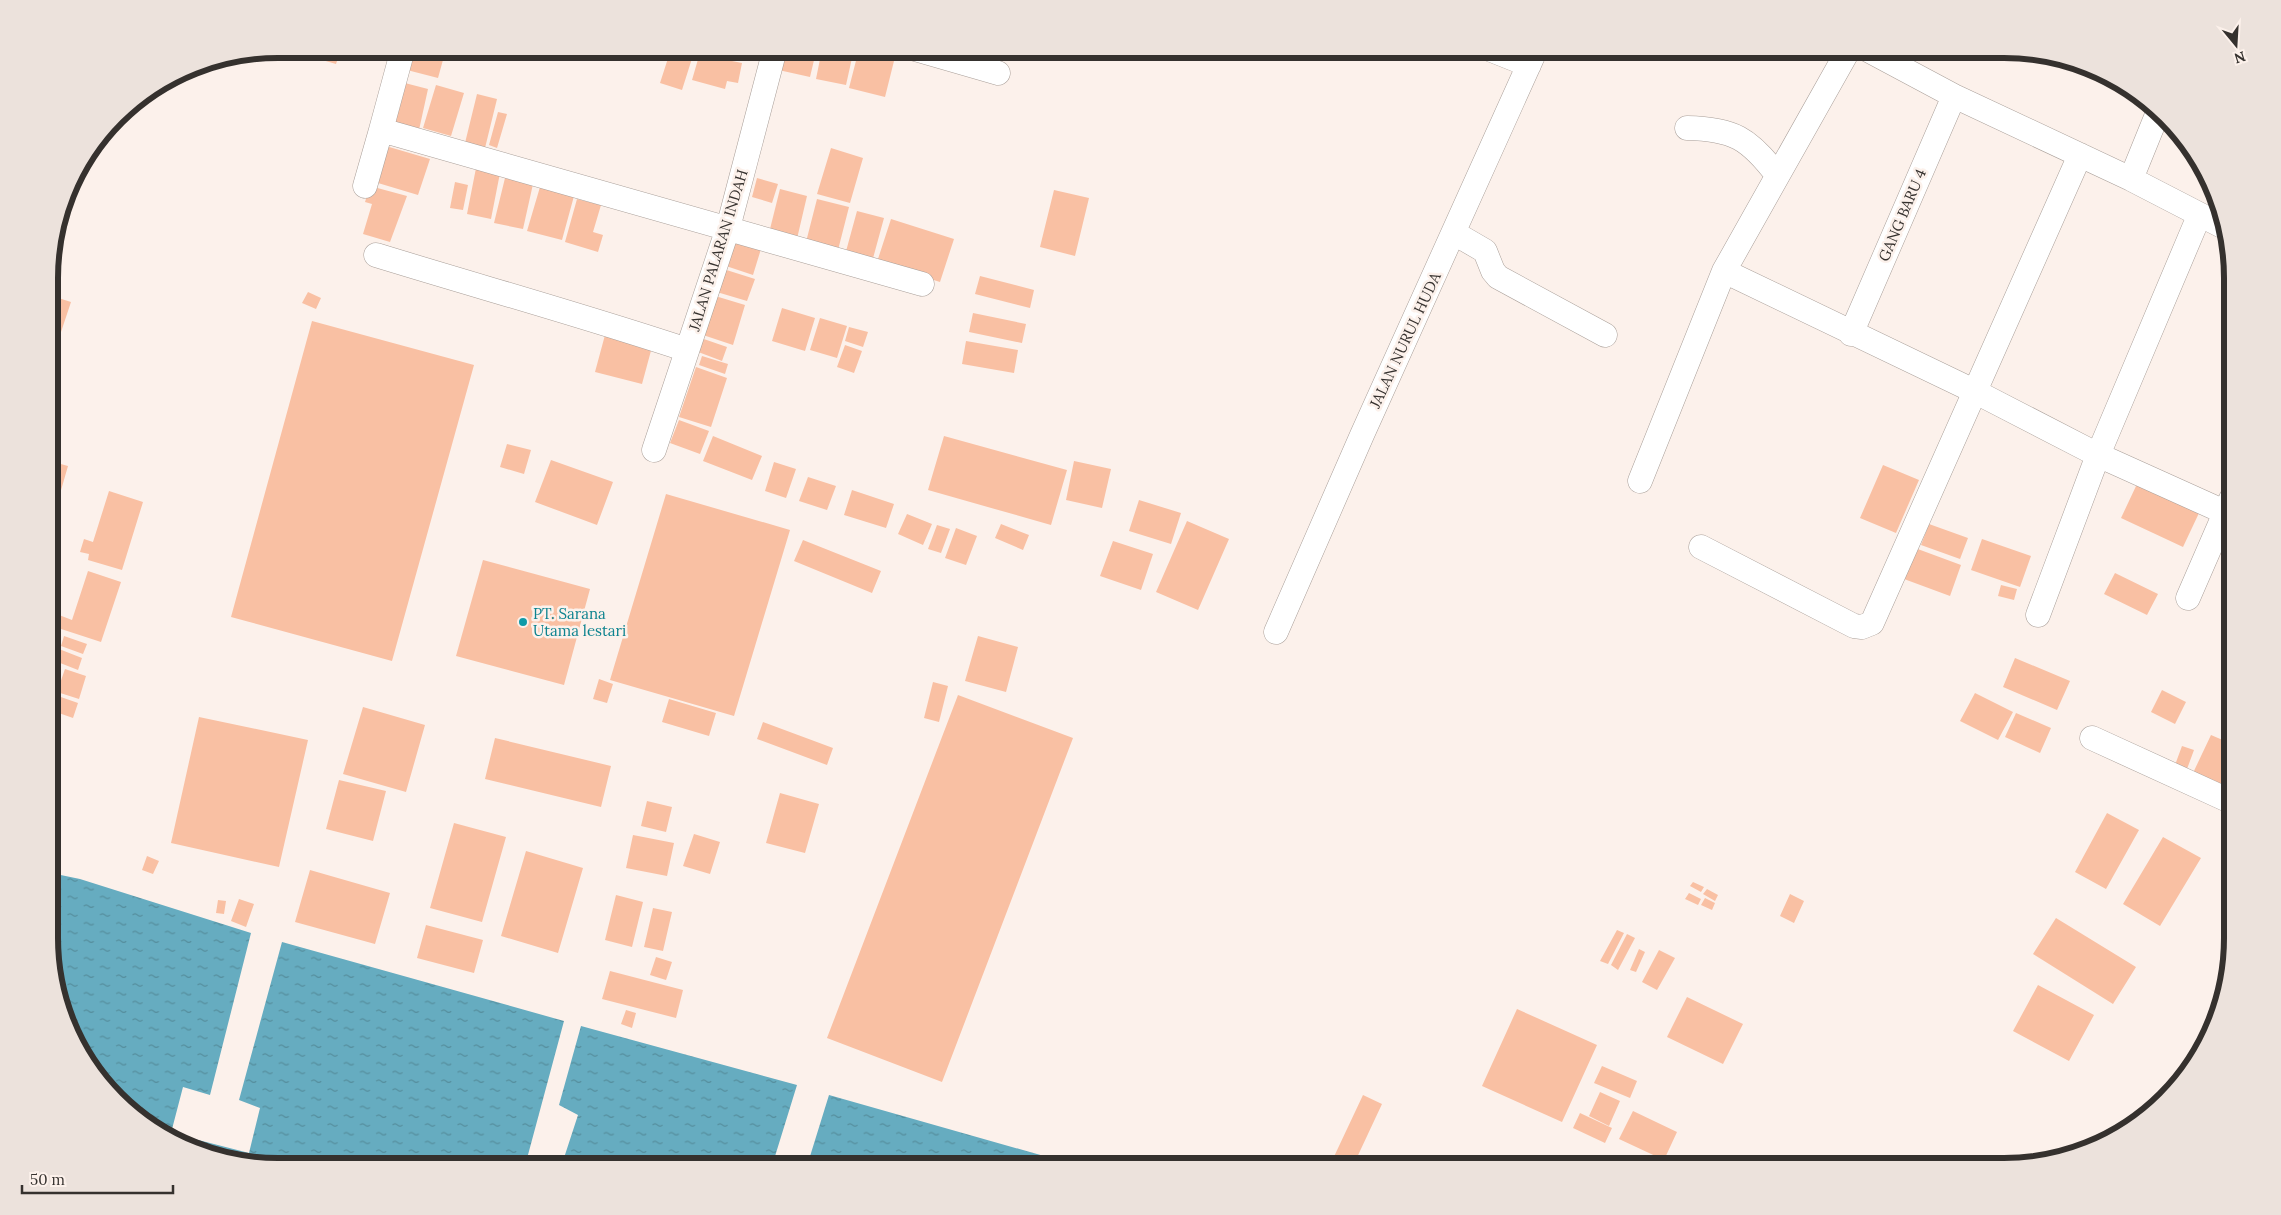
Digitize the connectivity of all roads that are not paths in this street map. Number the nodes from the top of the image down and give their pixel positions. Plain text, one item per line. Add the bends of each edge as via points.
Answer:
1 (401, 58) edge
2 (773, 58) edge
3 (944, 58) edge
4 (1533, 58) edge
5 (1844, 58) edge
6 (1903, 58) edge
7 (998, 74) dead end
8 (1954, 96) junction
9 (2156, 119) edge
10 (1687, 128) dead end
11 (381, 130) junction
12 (2080, 155) junction
13 (1777, 174) junction
14 (2131, 179) junction
15 (365, 186) dead end
16 (2199, 216) junction
17 (2217, 224) edge
18 (728, 228) junction
19 (1454, 233) junction
20 (376, 255) dead end
21 (1724, 271) junction
22 (922, 284) dead end
23 (1850, 334) junction
24 (1605, 335) dead end
25 (687, 350) junction
26 (1974, 392) junction
27 (654, 450) dead end
28 (2098, 455) junction
29 (1640, 481) dead end
30 (2224, 507) edge
31 (2224, 520) edge
32 (1701, 547) dead end
33 (2188, 598) dead end
34 (2038, 615) dead end
35 (1276, 632) dead end
36 (2092, 738) dead end
37 (2224, 798) edge

1 - 11 street
2 - 18 street, JALAN PALARAN INDAH
3 - 7 street
4 - 19 street, JALAN NURUL HUDA
5 - 13 street
6 - 8 street
8 - 12 street
8 - 23 street, GANG BARU 4
9 - 14 street
10 - 13 street via 1721,131 1755,147
11 - 15 street
11 - 18 street
12 - 14 street
12 - 26 street
13 - 21 street
14 - 16 street
16 - 17 street
16 - 28 street
18 - 22 street
18 - 25 street, JALAN PALARAN INDAH
19 - 24 street via 1485,251 1492,271 1498,277
19 - 35 street, JALAN NURUL HUDA
20 - 25 street
21 - 23 street
21 - 29 street
23 - 26 street
25 - 27 street, JALAN PALARAN INDAH
26 - 28 street
26 - 32 street via 1872,623 1854,626
28 - 30 street
28 - 34 street
31 - 33 street
36 - 37 street

